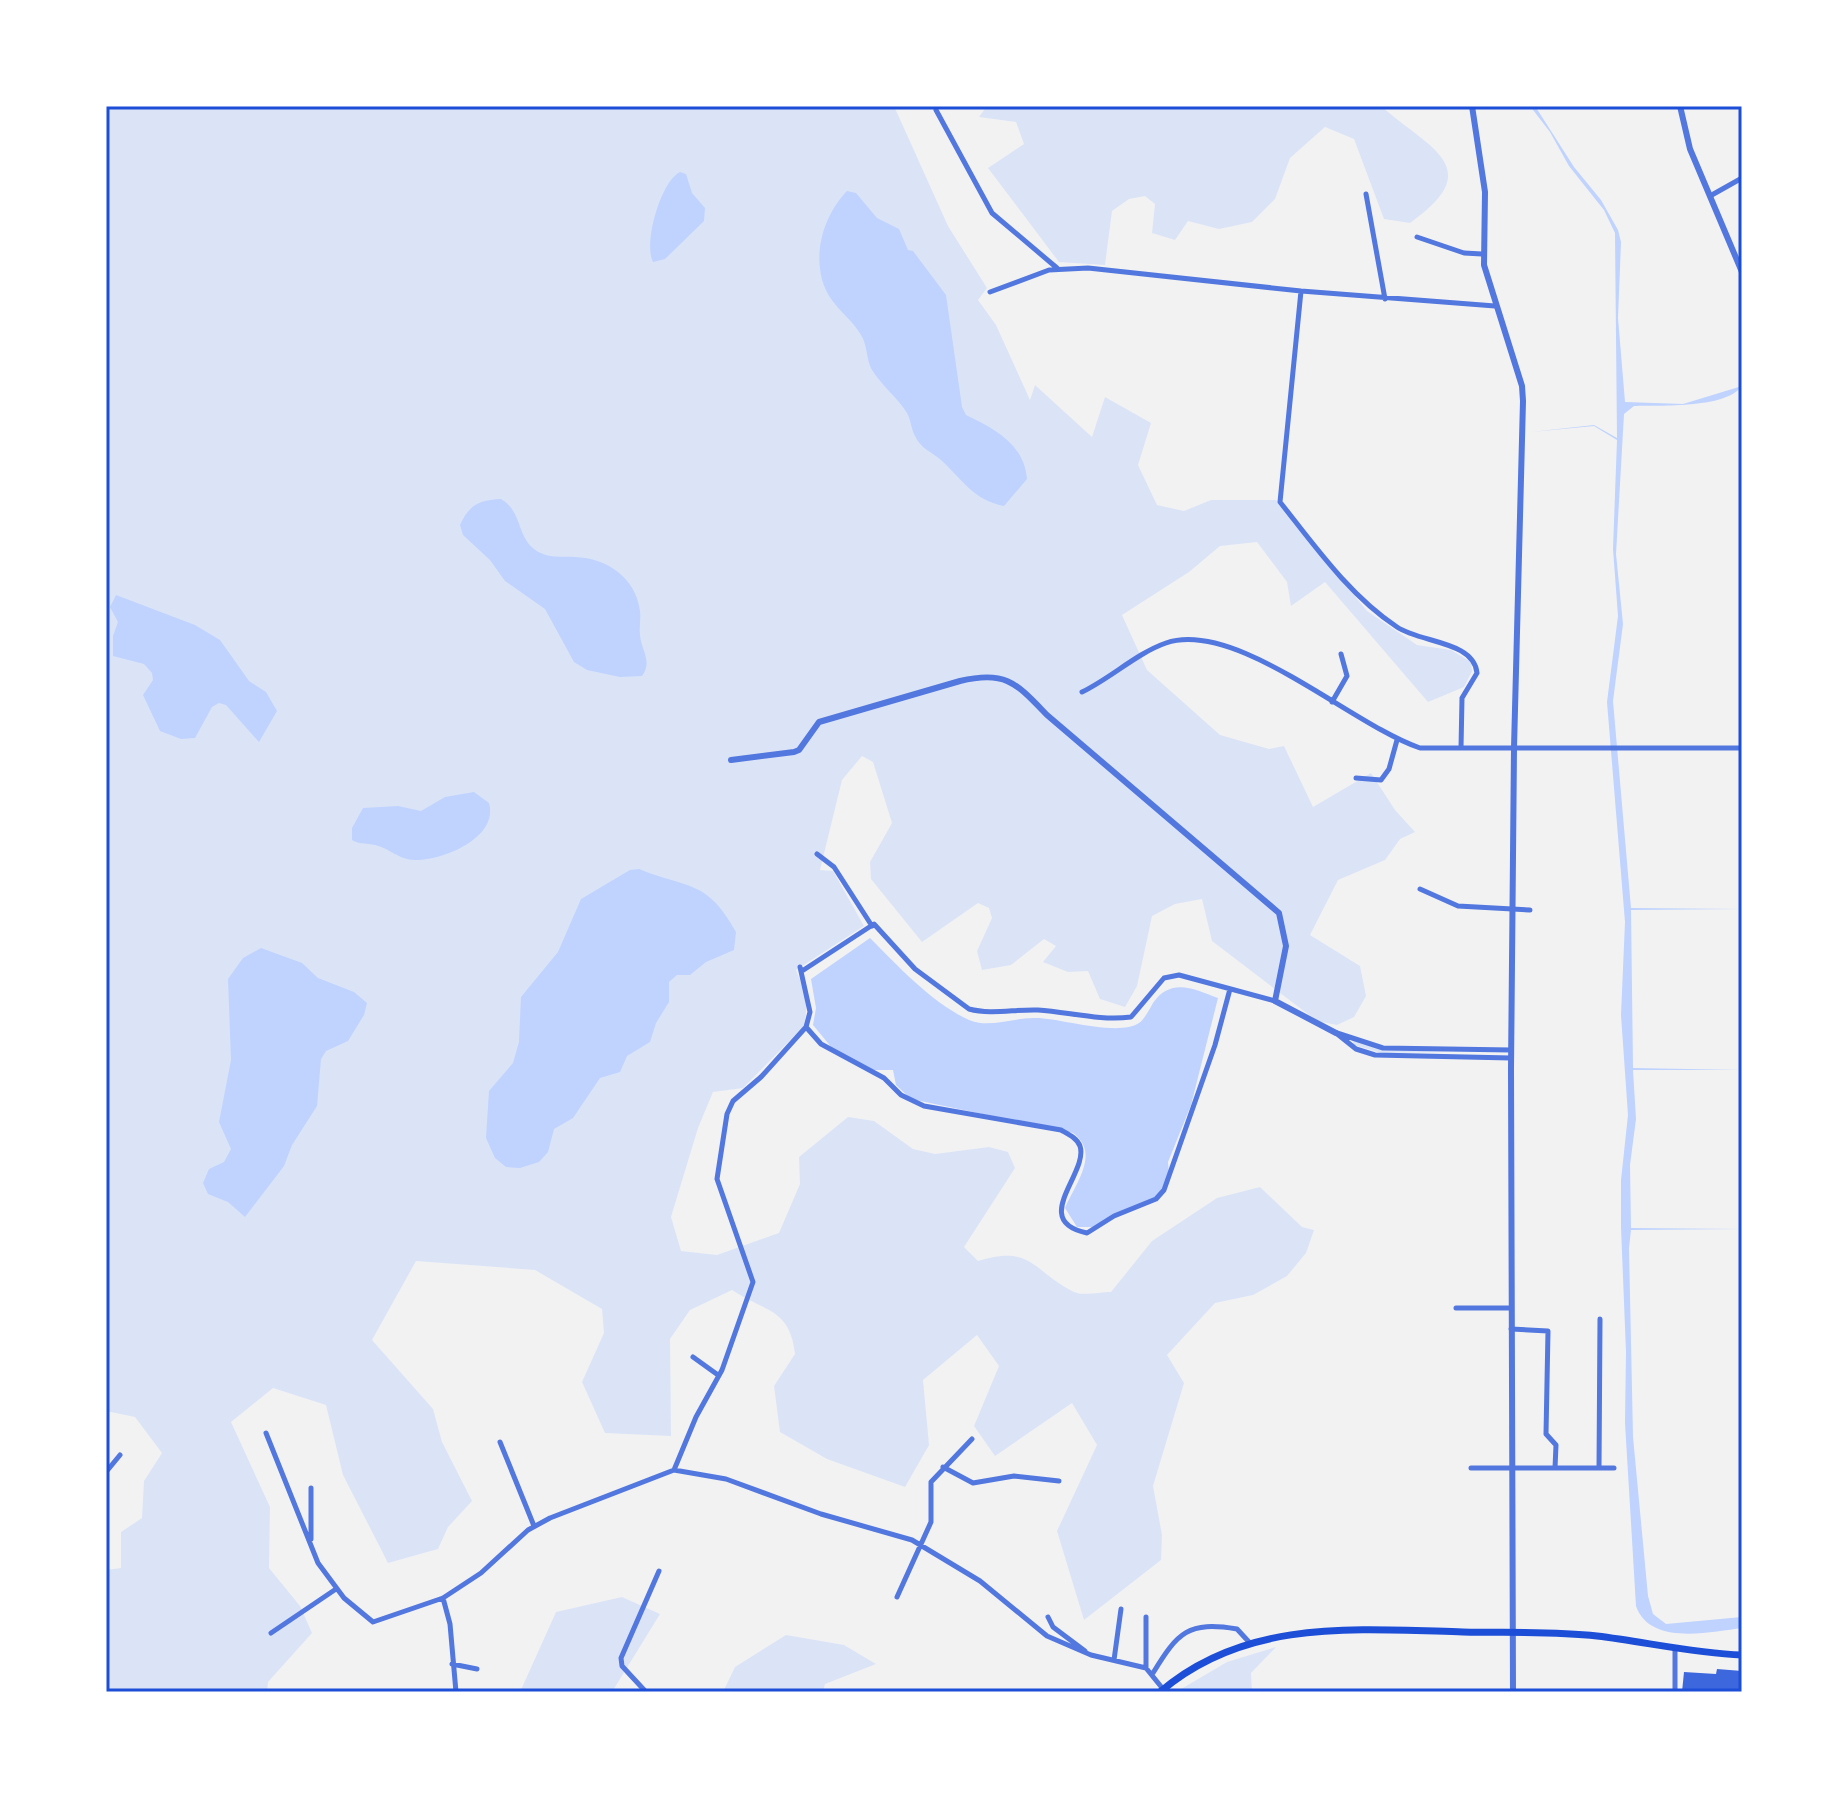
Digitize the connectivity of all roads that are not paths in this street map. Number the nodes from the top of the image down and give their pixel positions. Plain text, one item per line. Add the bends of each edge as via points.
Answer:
1 (1472, 106) edge
2 (1680, 106) edge
3 (936, 110) dead end
4 (1742, 178) edge
5 (1366, 194) dead end
6 (1710, 196) junction
7 (1417, 237) dead end
8 (1482, 254) junction
9 (1057, 268) junction
10 (1742, 272) edge
11 (1301, 291) junction
12 (990, 292) dead end
13 (1385, 299) junction
14 (1495, 306) junction
15 (1341, 654) dead end
16 (1082, 692) dead end
17 (1332, 702) junction
18 (1397, 740) junction
19 (1461, 748) junction
20 (1514, 748) junction
21 (1742, 748) edge
22 (731, 760) dead end
23 (1356, 778) dead end
24 (817, 854) dead end
25 (1420, 889) dead end
26 (1512, 909) junction
27 (1530, 910) dead end
28 (872, 926) junction
29 (1230, 989) junction
30 (1275, 1001) junction
31 (806, 1027) junction
32 (1336, 1033) joint
33 (1511, 1054) junction
34 (1456, 1308) dead end
35 (1511, 1308) junction
36 (1600, 1319) dead end
37 (1511, 1329) junction
38 (693, 1357) dead end
39 (719, 1376) junction
40 (266, 1433) dead end
41 (972, 1439) dead end
42 (500, 1442) dead end
43 (120, 1455) dead end
44 (943, 1467) junction
45 (1471, 1468) dead end
46 (1512, 1468) junction
47 (1555, 1468) junction
48 (1599, 1468) junction
49 (1614, 1468) dead end
50 (674, 1470) junction
51 (106, 1472) edge
52 (1059, 1481) dead end
53 (311, 1488) dead end
54 (534, 1526) junction
55 (921, 1544) junction
56 (311, 1545) junction
57 (659, 1571) dead end
58 (336, 1589) junction
59 (897, 1597) dead end
60 (443, 1598) junction
61 (1121, 1609) dead end
62 (1048, 1617) dead end
63 (1146, 1617) dead end
64 (271, 1633) dead end
65 (1513, 1633) junction
66 (1249, 1642) junction
67 (1675, 1649) junction
68 (1091, 1655) junction
69 (1742, 1655) edge
70 (1114, 1660) junction
71 (452, 1664) junction
72 (1146, 1668) junction
73 (477, 1669) dead end
74 (1153, 1673) junction
75 (1161, 1691) edge
76 (456, 1692) edge
77 (646, 1692) edge
78 (1513, 1692) edge
79 (1675, 1692) edge

1 - 8 street via 1485,192
2 - 6 street via 1690,149
3 - 9 street via 992,213
4 - 6 street
5 - 13 street
6 - 10 street
7 - 8 street
8 - 14 street
9 - 11 street
9 - 12 street
11 - 13 street
11 - 19 street via 1280,502 1376,613 1416,639 1470,656 1477,673 1462,698
13 - 14 street
14 - 20 street via 1523,401
15 - 17 street via 1347,676
16 - 17 street via 1168,642 1212,640
17 - 18 street
18 - 19 street via 1420,748
18 - 23 street via 1381,780
19 - 20 street
20 - 21 street
20 - 26 street
22 - 30 street via 794,752 819,722 960,681 982,676 1015,683 1279,913 1286,946
24 - 28 street via 834,867
25 - 26 street via 1458,906
26 - 27 street
26 - 33 street
28 - 29 street via 915,969 979,1011 1037,1010 1110,1019 1138,1012 1164,978 1179,975
28 - 31 street via 801,970 810,1012
29 - 30 street
29 - 31 street via 1164,1190 1087,1233 1062,1214 1080,1161 1076,1139 1061,1130 924,1106 821,1044
30 - 32 street
31 - 39 street via 733,1101 727,1114 717,1179 753,1282
32 - 33 street via 1356,1049 1375,1055
33 - 35 street
34 - 35 street
35 - 37 street
36 - 48 street
37 - 46 street
37 - 47 street via 1548,1331 1546,1434 1556,1445
38 - 39 street
39 - 50 street
40 - 56 street
41 - 44 street
42 - 54 street
43 - 51 street
44 - 52 street via 973,1483 1014,1476
44 - 55 street via 931,1482 932,1516
45 - 46 street
46 - 47 street
46 - 65 street
47 - 48 street
48 - 49 street
50 - 54 street
50 - 55 street via 726,1479
53 - 56 street
54 - 60 street
55 - 59 street
55 - 68 street via 980,1581 1047,1636
56 - 58 street
57 - 77 street via 621,1658
58 - 60 street via 373,1622
58 - 64 street
60 - 71 street
61 - 70 street
62 - 68 street via 1053,1627
63 - 72 street
65 - 66 main road via 1304,1631
65 - 67 main road via 1595,1636
65 - 78 street
66 - 74 street via 1237,1629 1195,1627 1174,1641
66 - 75 main road via 1204,1662
67 - 69 main road
67 - 79 street
68 - 70 street
70 - 72 street
71 - 73 street
71 - 76 street
72 - 74 street
74 - 75 street

